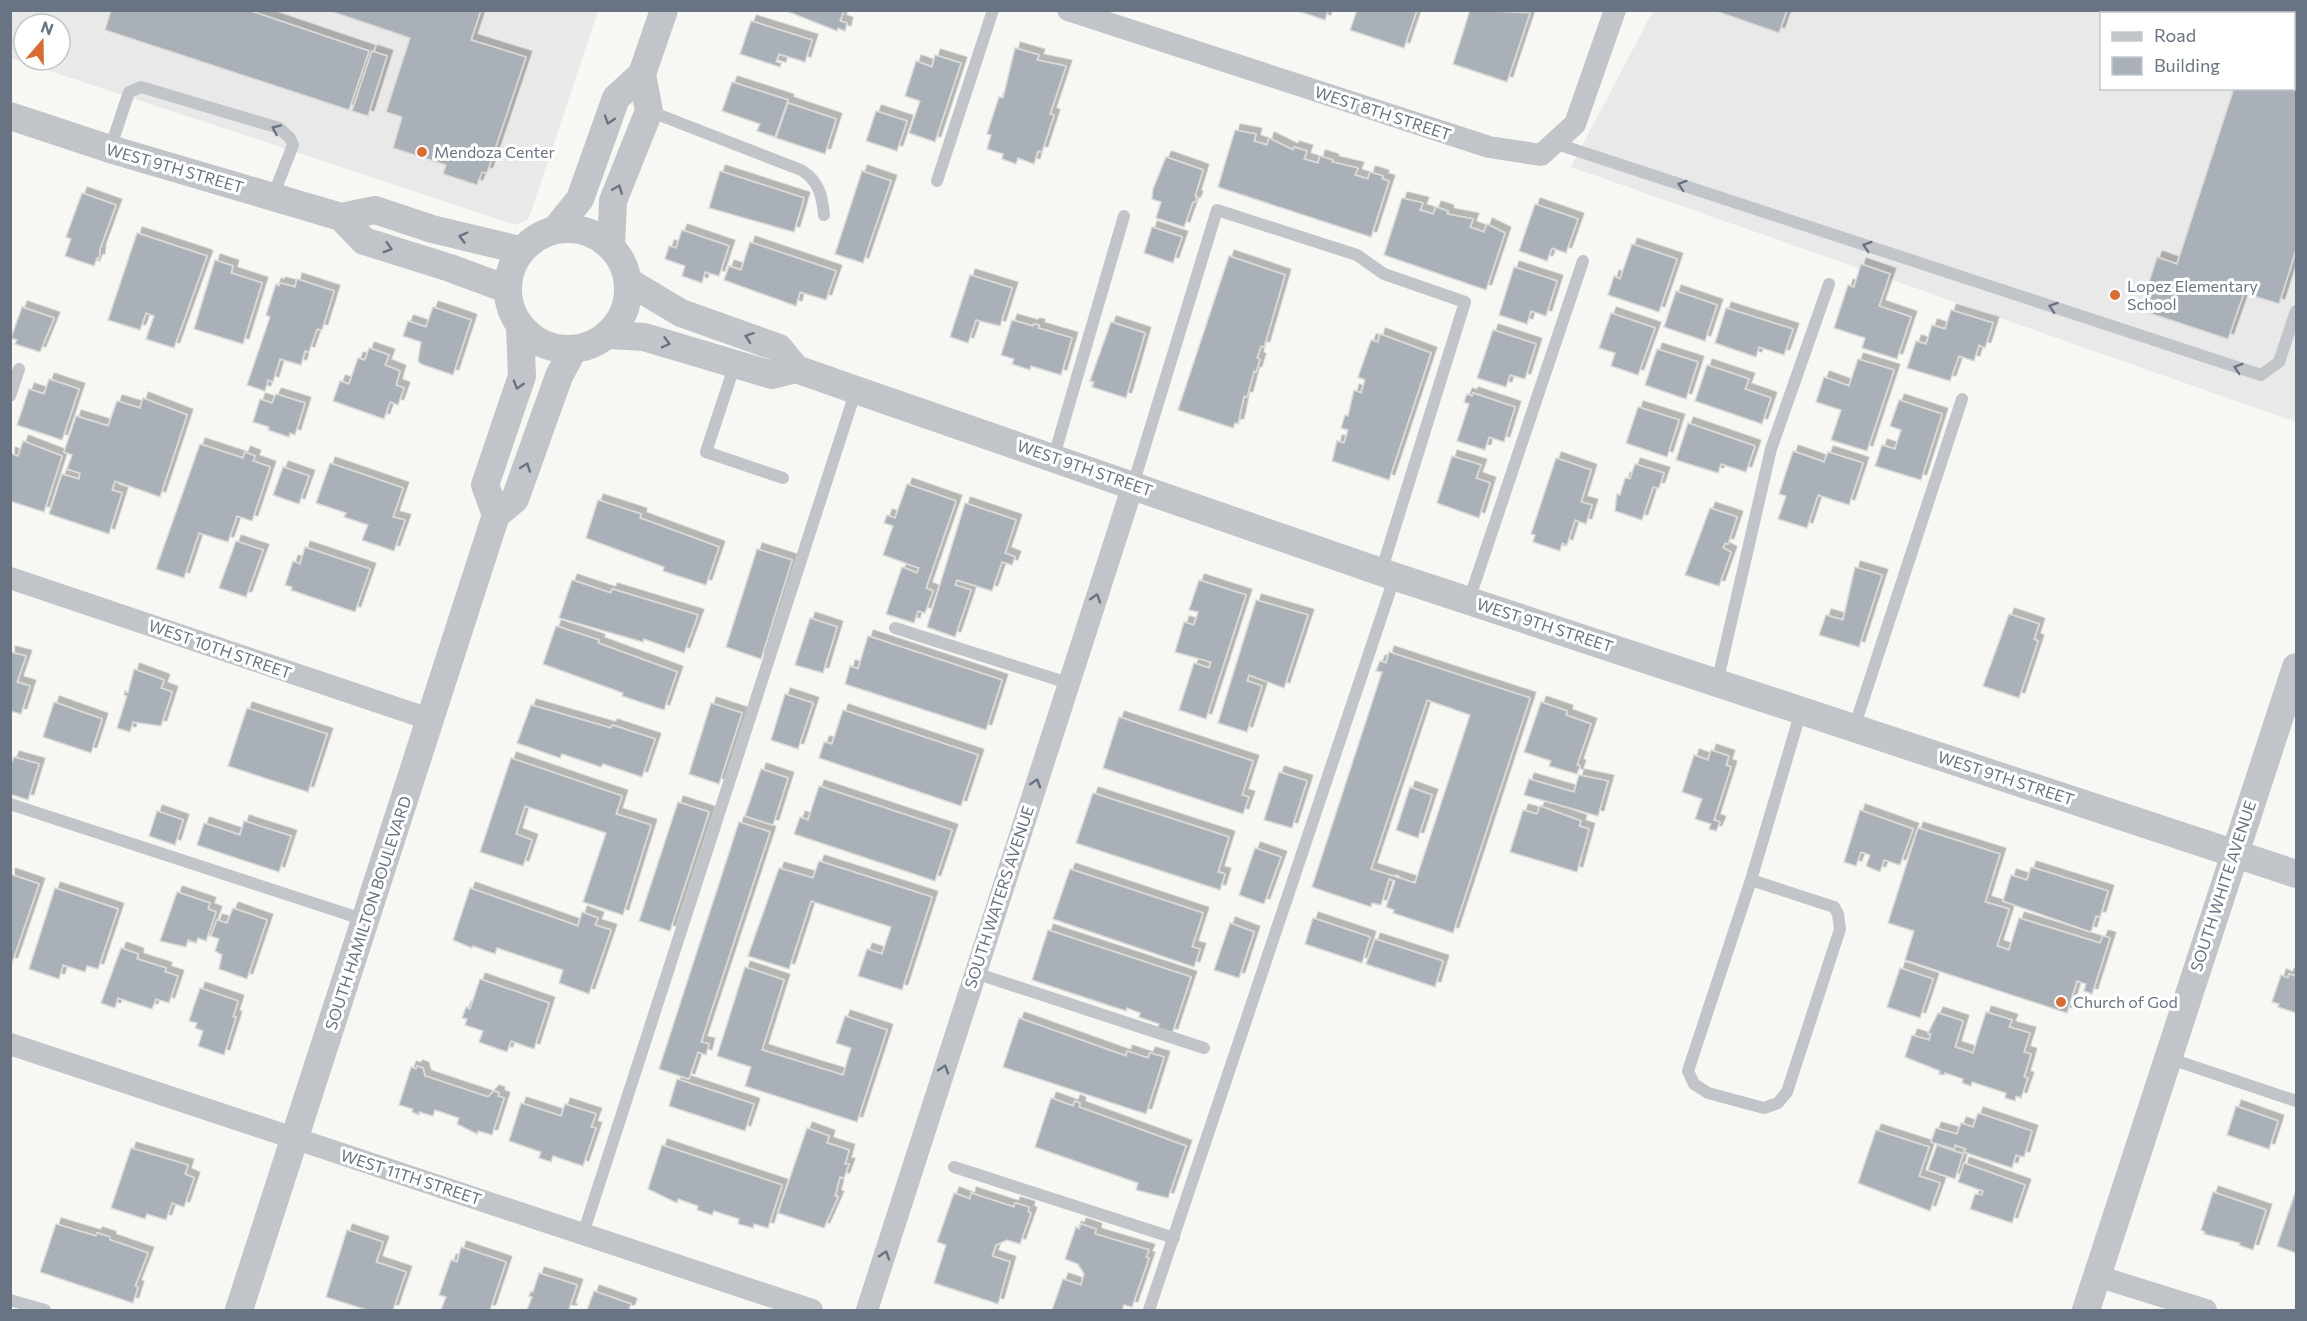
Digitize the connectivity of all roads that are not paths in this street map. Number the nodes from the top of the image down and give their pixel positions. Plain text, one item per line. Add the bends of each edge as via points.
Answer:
1 (664, 10) edge
2 (993, 10) edge
3 (1068, 10) edge
4 (1615, 10) edge
5 (642, 74) junction
6 (648, 111) junction
7 (10, 116) edge
8 (1554, 143) junction
9 (110, 149) junction
10 (937, 182) dead end
11 (273, 196) junction
12 (824, 215) dead end
13 (1124, 216) dead end
14 (341, 217) junction
15 (555, 230) junction
16 (611, 247) junction
17 (520, 250) junction
18 (1583, 261) dead end
19 (629, 282) junction
20 (1829, 284) dead end
21 (507, 289) junction
22 (2296, 311) edge
23 (520, 327) junction
24 (608, 335) junction
25 (573, 350) junction
26 (735, 362) junction
27 (19, 369) dead end
28 (796, 369) junction
29 (856, 390) junction
30 (10, 396) edge
31 (1962, 399) dead end
32 (1054, 456) junction
33 (783, 478) dead end
34 (1133, 484) junction
35 (496, 515) junction
36 (1388, 574) junction
37 (10, 578) edge
38 (1469, 600) junction
39 (895, 628) dead end
40 (2296, 667) edge
41 (1068, 683) junction
42 (1717, 683) junction
43 (1800, 711) junction
44 (429, 719) junction
45 (1854, 728) junction
46 (10, 804) edge
47 (2233, 854) junction
48 (2296, 874) edge
49 (1751, 880) junction
50 (365, 920) junction
51 (975, 973) junction
52 (10, 1044) edge
53 (1203, 1048) dead end
54 (2167, 1058) junction
55 (2296, 1101) edge
56 (296, 1138) junction
57 (954, 1167) dead end
58 (583, 1234) junction
59 (1174, 1238) junction
60 (2097, 1276) junction
61 (10, 1300) edge
62 (45, 1311) edge
63 (239, 1311) edge
64 (812, 1311) edge
65 (867, 1311) edge
66 (1149, 1311) edge
67 (2086, 1311) edge
68 (2206, 1311) edge

1 - 5 street
2 - 10 lane
3 - 8 street, WEST 8TH STREET via 1489,147 1541,155
4 - 8 street, WEST 8TH STREET via 1575,124
5 - 6 street
5 -> 15 street via 616,98 580,199
6 - 12 lane via 801,170 815,181
16 -> 6 street via 613,201
7 - 9 street, WEST 9TH STREET
22 -> 8 lane via 2279,362 2260,375
9 - 11 street, WEST 9TH STREET
11 -> 9 lane via 293,145 286,133 141,87 129,92
11 - 14 street, WEST 9TH STREET
13 - 32 lane
17 -> 14 street, WEST 9TH STREET via 432,229 375,210
14 -> 21 street, WEST 9TH STREET via 364,241
15 - 16 street via 575,228 595,234
15 - 17 street via 536,237
16 - 19 street via 623,263
17 - 21 street via 510,268
18 - 38 lane
19 - 24 street via 628,301 621,319
28 -> 19 street, WEST 9TH STREET via 779,348 681,313
20 - 42 lane via 1771,449
21 - 23 street via 510,309
23 - 25 street via 553,348
23 -> 35 street via 522,376 485,485
24 - 25 street
24 -> 26 street, WEST 9TH STREET via 644,337
35 -> 25 street, SOUTH HAMILTON BOULEVARD via 515,499 559,376
26 - 28 street, WEST 9TH STREET via 772,375
26 - 33 lane via 706,452
27 - 30 lane
28 - 29 street, WEST 9TH STREET
29 - 32 street, WEST 9TH STREET
29 - 58 lane
31 - 45 lane
32 - 34 street, WEST 9TH STREET
34 - 36 street, WEST 9TH STREET
34 - 36 lane via 1217,210 1357,255 1384,274 1465,302
41 -> 34 street, SOUTH WATERS AVENUE
35 - 44 street, SOUTH HAMILTON BOULEVARD
36 - 38 street, WEST 9TH STREET
36 - 59 lane
37 - 44 street, WEST 10TH STREET
38 - 42 street, WEST 9TH STREET
39 - 41 lane
40 - 47 street, SOUTH WHITE AVENUE
51 -> 41 street, SOUTH WATERS AVENUE
42 - 43 street, WEST 9TH STREET
43 - 45 street, WEST 9TH STREET
43 - 49 lane
44 - 50 street, SOUTH HAMILTON BOULEVARD
45 - 47 street, WEST 9TH STREET
46 - 50 lane
47 - 48 street, WEST 9TH STREET
47 - 54 street, SOUTH WHITE AVENUE
49 - 49 lane via 1688,1071 1694,1084 1708,1093 1764,1108 1778,1103 1787,1092 1840,929 1834,907
50 - 56 street, SOUTH HAMILTON BOULEVARD
51 - 53 lane
65 -> 51 street, SOUTH WATERS AVENUE
52 - 56 street, WEST 11TH STREET
54 - 55 lane
54 - 60 street, SOUTH WHITE AVENUE
56 - 58 street, WEST 11TH STREET
56 - 63 street, SOUTH HAMILTON BOULEVARD
57 - 59 lane
58 - 64 street, WEST 11TH STREET
59 - 66 lane
60 - 67 street, SOUTH WHITE AVENUE
60 - 68 street
61 - 62 lane

